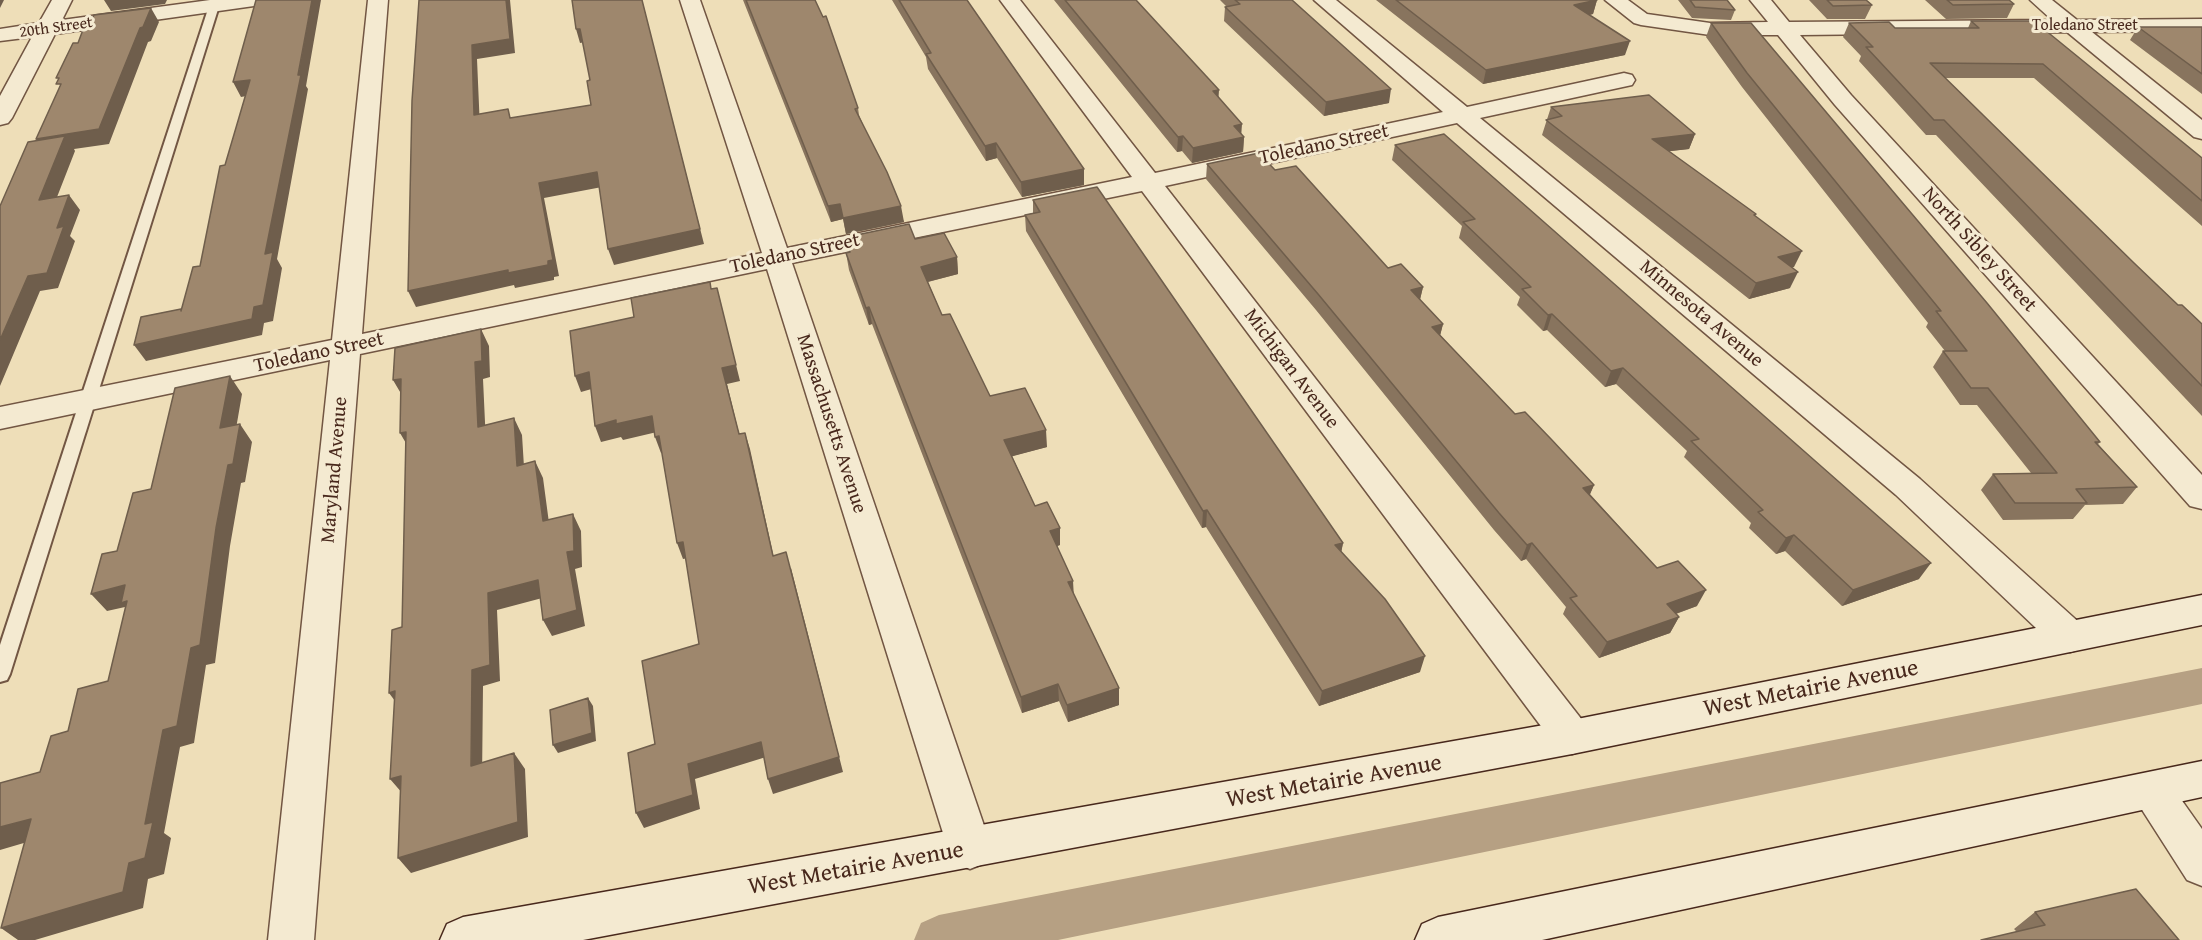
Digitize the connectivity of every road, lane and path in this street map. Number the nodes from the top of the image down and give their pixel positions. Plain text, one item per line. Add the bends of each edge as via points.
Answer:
1 (62, 0) edge
2 (254, 0) edge
3 (378, 0) edge
4 (690, 0) edge
5 (1010, 0) edge
6 (1324, 0) edge
7 (1615, 0) edge
8 (1760, 0) edge
9 (2040, 0) edge
10 (214, 6) junction
11 (2202, 25) edge
12 (2073, 26) junction
13 (1783, 28) junction
14 (45, 29) junction
15 (0, 35) edge
16 (1624, 80) dead end
17 (1463, 115) junction
18 (0, 117) edge
19 (2202, 132) edge
20 (1149, 181) junction
21 (777, 258) junction
22 (347, 347) junction
23 (89, 400) junction
24 (0, 418) edge
25 (2202, 497) edge
26 (2202, 610) edge
27 (2070, 637) junction
28 (0, 674) edge
29 (1572, 738) junction
30 (2202, 779) edge
31 (2151, 791) junction
32 (970, 849) junction
33 (2202, 865) edge
34 (291, 940) edge
35 (463, 940) edge
36 (1438, 940) edge

1 - 14 street
2 - 10 street, 20th Street
3 - 22 street, Maryland Avenue
4 - 21 street, Massachusetts Avenue
5 - 20 street, Michigan Avenue
6 - 17 street, Minnesota Avenue
7 - 13 street, Toledano Street via 1641,19 1667,24 1710,29
8 - 13 street, North Sibley Street
9 - 12 street
10 - 14 street, 20th Street
10 - 23 lane
11 - 12 street, Toledano Street
12 - 13 street, Toledano Street
12 - 19 street
13 - 25 street, North Sibley Street via 1843,100
14 - 15 street, 20th Street
14 - 18 street
16 - 17 street, Toledano Street
17 - 20 street, Toledano Street
17 - 27 street, Minnesota Avenue via 1908,487
20 - 21 street, Toledano Street
20 - 29 street, Michigan Avenue
21 - 22 street, Toledano Street
21 - 32 street, Massachusetts Avenue
22 - 23 street, Toledano Street
22 - 34 street, Maryland Avenue
23 - 24 street, Toledano Street
23 - 28 lane
26 - 27 street, West Metairie Avenue
27 - 29 street, West Metairie Avenue
29 - 32 street, West Metairie Avenue
30 - 31 street
31 - 33 street
31 - 36 street
32 - 35 street, West Metairie Avenue

